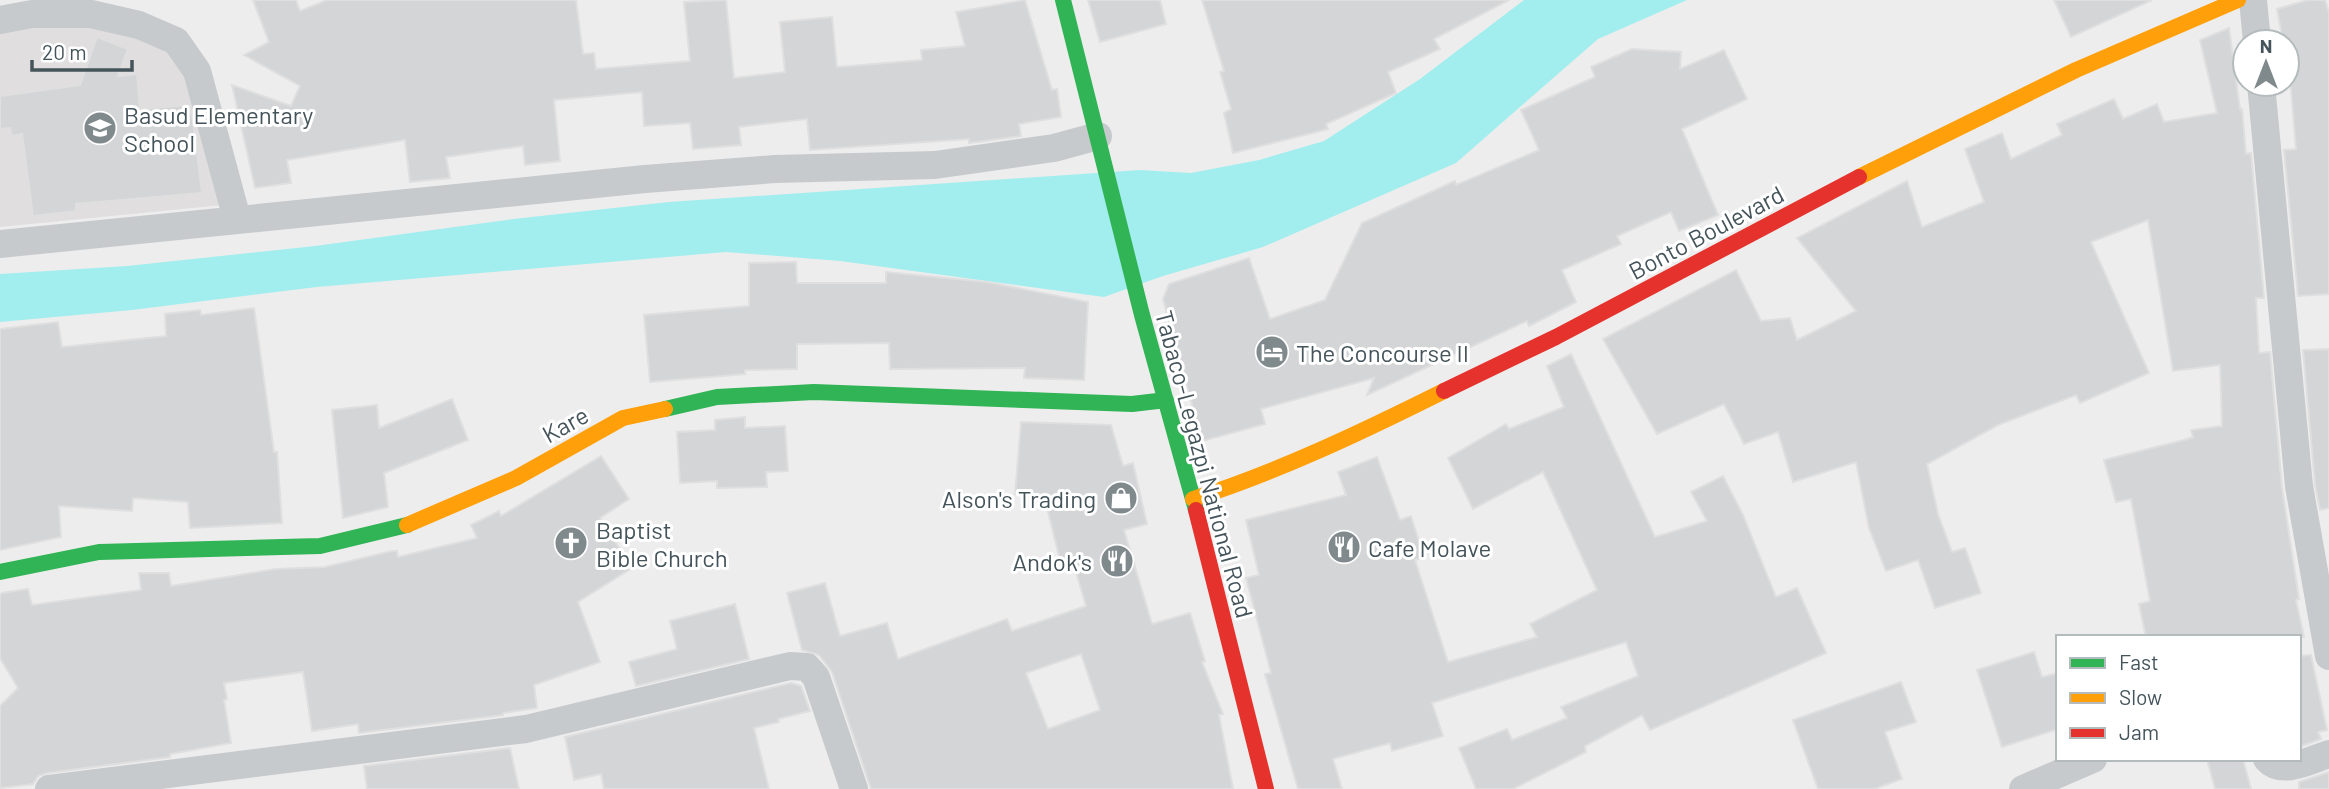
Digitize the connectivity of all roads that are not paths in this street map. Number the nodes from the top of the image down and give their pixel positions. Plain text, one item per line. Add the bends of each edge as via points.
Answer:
1 (1063, 0) edge
2 (2238, 0) edge
3 (2253, 0) edge
4 (0, 20) edge
5 (2256, 28) edge
6 (2262, 98) edge
7 (1100, 143) junction
8 (237, 219) junction
9 (0, 244) edge
10 (1166, 400) junction
11 (1194, 499) junction
12 (0, 572) edge
13 (2329, 656) edge
14 (2329, 754) edge
15 (2088, 761) edge
16 (2269, 761) edge
17 (48, 789) edge
18 (854, 789) edge
19 (1266, 789) edge
20 (2023, 789) edge

1 - 7 street, Tabaco-Legazpi National Road
2 - 11 street, Bonto Boulevard via 2076,69 1556,337 1345,440
3 - 5 street
4 - 8 street via 32,14 91,14 139,25 176,41 197,71
6 - 13 street via 2299,486
7 - 8 street via 935,164 646,179
7 - 10 street, Tabaco-Legazpi National Road
8 - 9 street
10 - 11 street, Tabaco-Legazpi National Road
10 - 12 street, Kare via 1132,404 814,392 717,397 623,418 516,478 412,524 320,546 99,552
11 - 19 street, Tabaco-Legazpi National Road
14 - 16 street via 2283,768
15 - 20 street
17 - 18 street via 527,729 790,666 807,667 816,677

